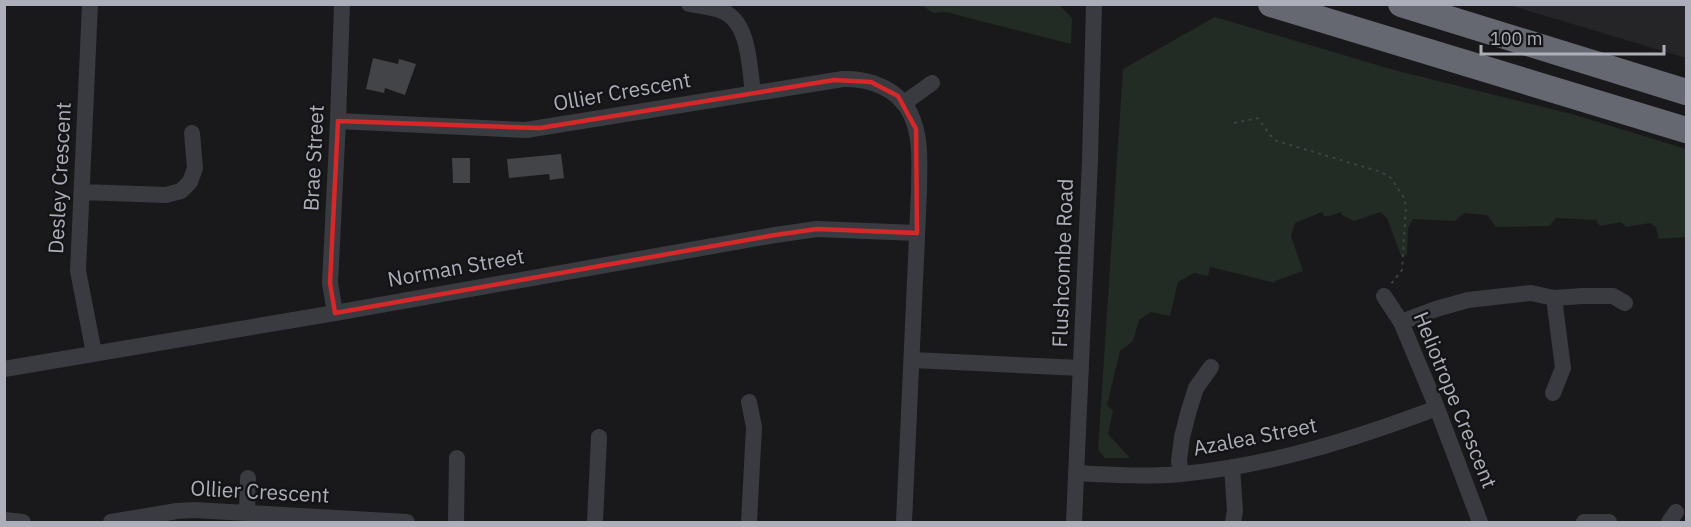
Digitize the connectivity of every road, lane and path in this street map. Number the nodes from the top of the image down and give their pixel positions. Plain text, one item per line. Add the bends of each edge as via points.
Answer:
1 (90, 4) edge
2 (342, 4) edge
3 (689, 4) edge
4 (1272, 4) edge
5 (1401, 4) edge
6 (1095, 5) edge
7 (932, 83) dead end
8 (753, 92) junction
9 (1686, 92) edge
10 (904, 103) junction
11 (338, 121) junction
12 (1234, 123) dead end
13 (1686, 130) edge
14 (192, 134) dead end
15 (82, 192) junction
16 (917, 233) junction
17 (1384, 296) joint
18 (1554, 297) junction
19 (1625, 303) dead end
20 (335, 313) junction
21 (1401, 322) junction
22 (94, 353) junction
23 (912, 360) junction
24 (1211, 367) dead end
25 (1081, 368) junction
26 (4, 369) edge
27 (1553, 393) dead end
28 (749, 402) dead end
29 (1437, 408) junction
30 (599, 436) dead end
31 (458, 458) dead end
32 (1232, 467) junction
33 (1076, 473) junction
34 (1180, 474) junction
35 (248, 478) dead end
36 (247, 512) junction
37 (4, 520) edge
38 (23, 522) edge
39 (111, 522) edge
40 (407, 522) edge
41 (456, 522) edge
42 (595, 522) edge
43 (749, 522) edge
44 (904, 522) edge
45 (1074, 522) edge
46 (1233, 522) edge
47 (1480, 522) edge
48 (1584, 522) edge
49 (1609, 522) edge

1 - 15 street, Desley Crescent
2 - 11 street, Brae Street
3 - 8 street via 723,11 735,19 745,40
4 - 13 highway
5 - 9 highway
6 - 25 street, Flushcombe Road
7 - 10 street
8 - 10 street, Ollier Crescent via 852,78 891,90
8 - 11 street, Ollier Crescent via 526,130
10 - 16 street via 920,146
11 - 20 street, Brae Street via 330,284
12 - 17 path via 1258,118 1277,141 1391,178 1404,198 1407,214 1402,270
14 - 15 street via 195,168 190,182 181,191 166,195
15 - 22 street, Desley Crescent via 79,278
16 - 20 street, Norman Street via 817,230 775,235
16 - 23 street
17 - 21 street, Heliotrope Crescent
18 - 19 street via 1613,296
18 - 21 street via 1531,293 1468,300
18 - 27 street via 1563,368
20 - 22 street, Norman Street
21 - 29 street, Heliotrope Crescent
22 - 26 street, Norman Street
23 - 25 street
23 - 44 street
24 - 34 street via 1196,388 1189,410 1182,437
25 - 33 street, Flushcombe Road
28 - 43 street via 754,427
29 - 32 street, Azalea Street via 1312,451
29 - 47 street, Heliotrope Crescent
30 - 42 street
31 - 41 street
32 - 34 street, Azalea Street
32 - 46 street
33 - 34 street, Azalea Street
33 - 45 street, Flushcombe Road
35 - 36 street
36 - 39 street, Ollier Crescent via 185,510
36 - 40 street, Ollier Crescent
37 - 38 street
48 - 49 street

